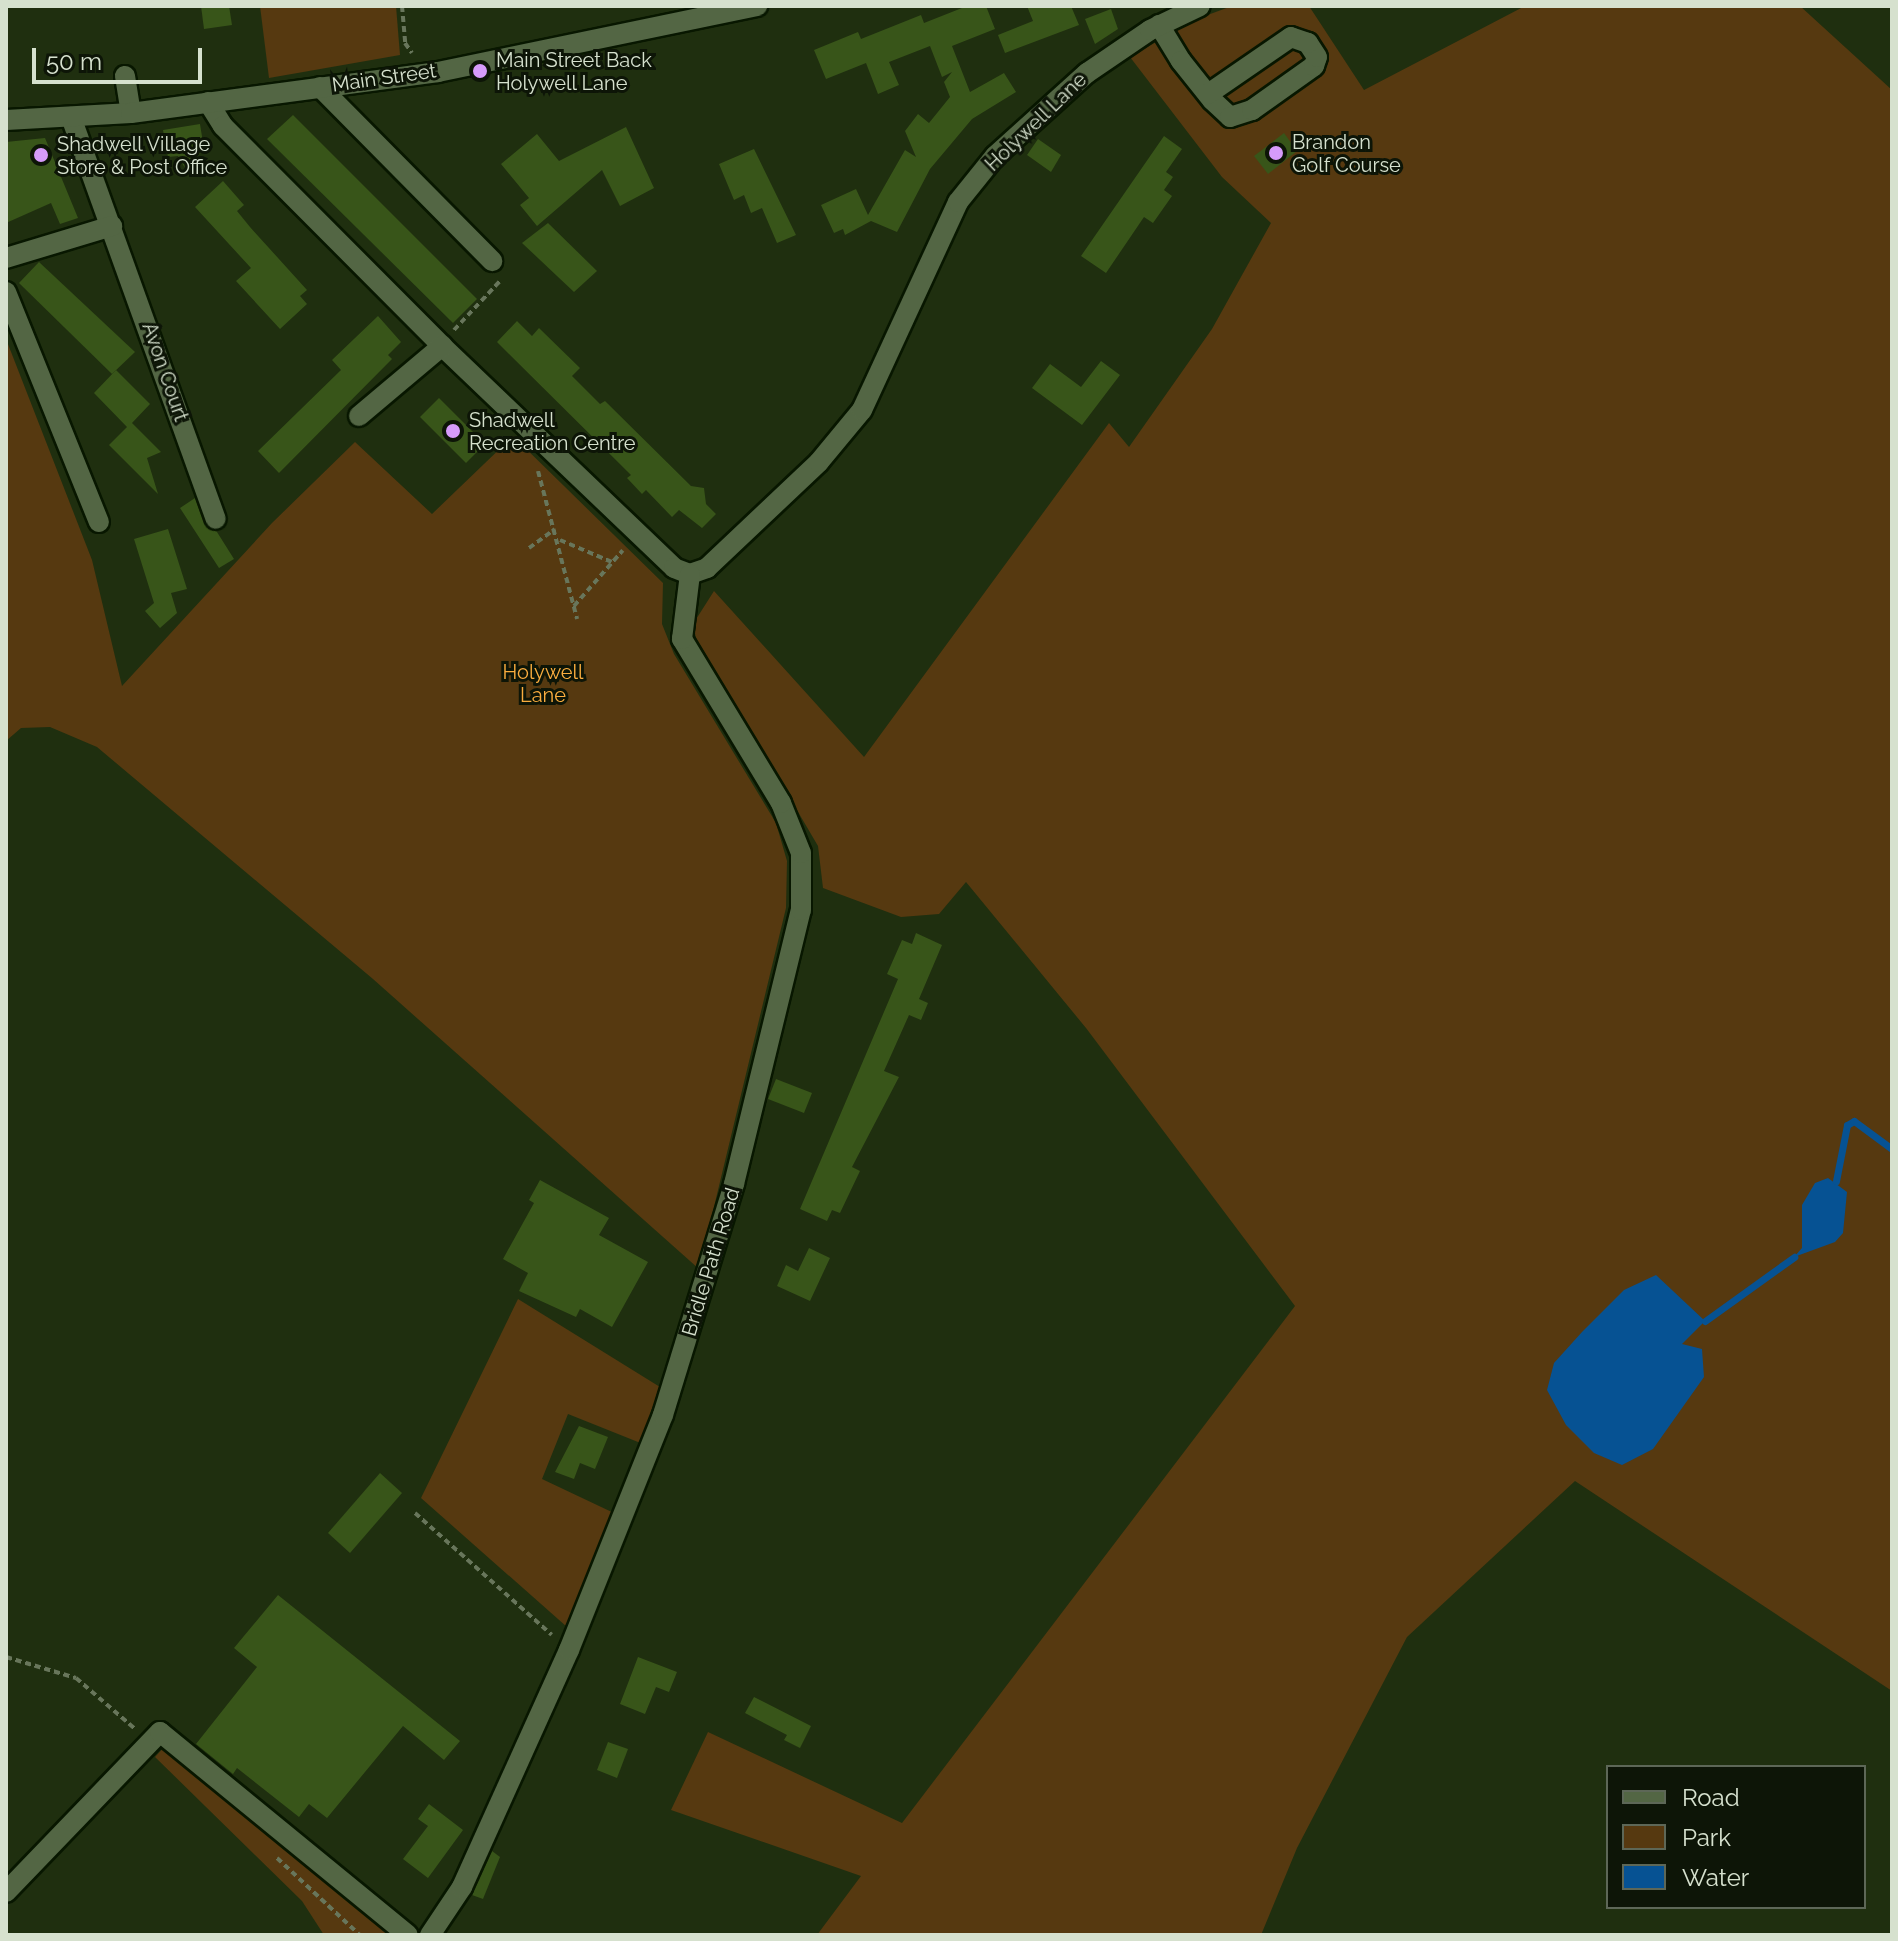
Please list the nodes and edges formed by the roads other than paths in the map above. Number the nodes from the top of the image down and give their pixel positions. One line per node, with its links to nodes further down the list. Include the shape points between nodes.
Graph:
1 (757, 6): 5 (street, Main Street, via 425,73)
2 (1200, 6): 3 (street, Holywell Lane)
3 (1159, 25): 6 (street); 19 (street, Holywell Lane, via 1087,73 995,156 958,202 862,410 819,462 707,568)
4 (125, 76): 8 (street)
5 (320, 87): 7 (street, Main Street); 13 (street)
6 (1208, 94): 6 (street, via 1230,117 1241,117 1314,66 1317,57 1308,43 1291,37)
7 (208, 102): 8 (street, Main Street); 15 (street, via 223,126)
8 (131, 113): 9 (street, Main Street)
9 (71, 117): 10 (street, Main Street); 11 (street, Avon Court)
10 (6, 120)
11 (112, 226): 12 (street); 17 (street, Avon Court)
12 (6, 258)
13 (492, 261)
14 (6, 292): 18 (street)
15 (441, 345): 16 (street); 19 (street, via 674,568)
16 (359, 416)
17 (216, 519)
18 (99, 522)
19 (690, 574): 22 (street, Bridle Path Road, via 682,639 781,803 801,853 801,910 734,1184 685,1346 569,1650 462,1887)
20 (6, 1892): 21 (street, via 160,1732)
21 (408, 1935)
22 (430, 1935)

